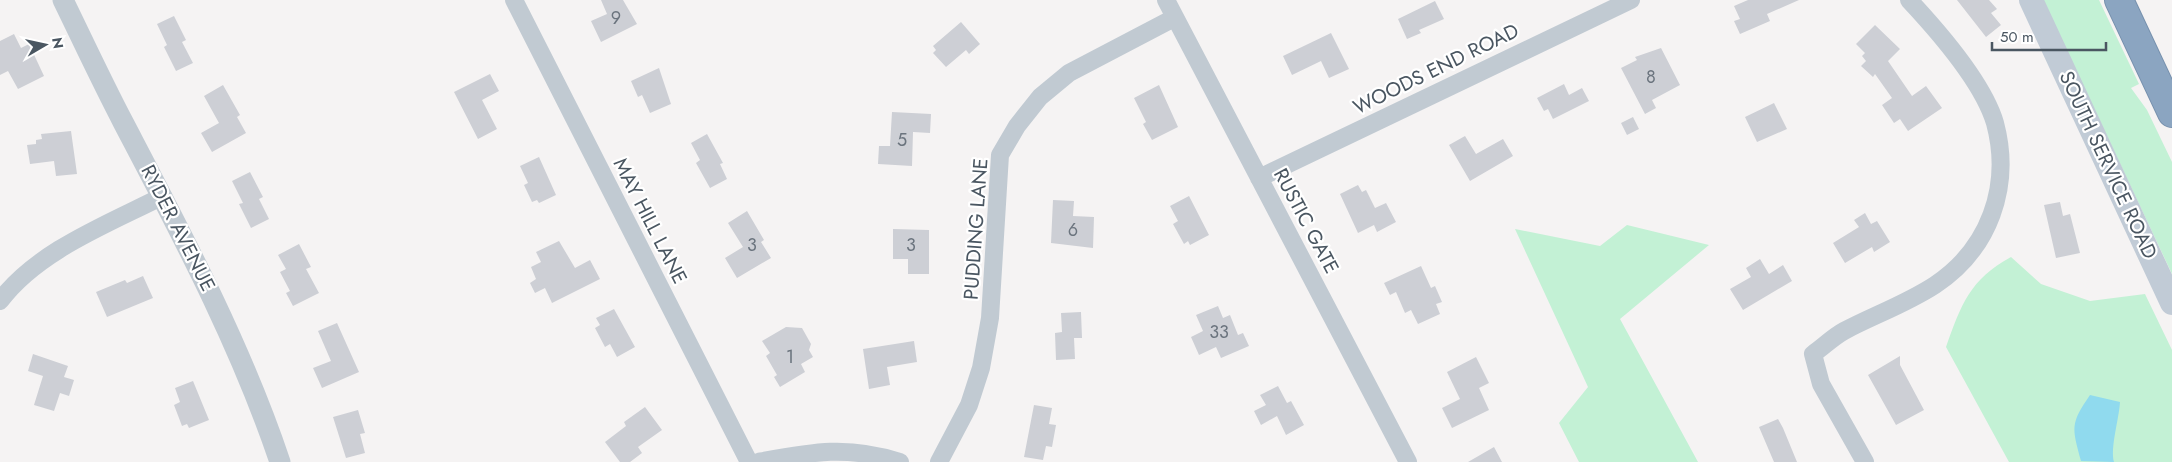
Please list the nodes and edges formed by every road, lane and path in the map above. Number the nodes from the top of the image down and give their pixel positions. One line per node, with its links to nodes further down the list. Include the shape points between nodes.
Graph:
1 (63, 0): 11 (street, RYDER AVENUE)
2 (514, 0): 15 (street, MAY HILL LANE)
3 (1166, 0): 8 (street, RUSTIC GATE)
4 (1630, 0): 10 (street, WOODS END ROAD)
5 (1909, 0): 20 (street, via 1956,55 1978,89 1994,123 2000,164 1996,204 1982,239 1960,264 1935,285 1892,310 1842,332 1814,354 1821,384)
6 (2031, 0): 13 (main road, SOUTH SERVICE ROAD)
7 (2119, 0): 9 (highway)
8 (1174, 18): 10 (street, RUSTIC GATE); 18 (street, PUDDING LANE, via 1069,73 1040,97 1000,155 990,318 982,368 969,405)
9 (2172, 113)
10 (1259, 178): 19 (street, RUSTIC GATE)
11 (163, 196): 12 (street, via 49,255 12,285); 14 (street, RYDER AVENUE, via 241,357)
12 (0, 301)
13 (2172, 303)
14 (280, 462)
15 (749, 462)
16 (758, 462): 17 (street, via 844,450)
17 (900, 462)
18 (940, 462)
19 (1408, 462)
20 (1865, 462)

